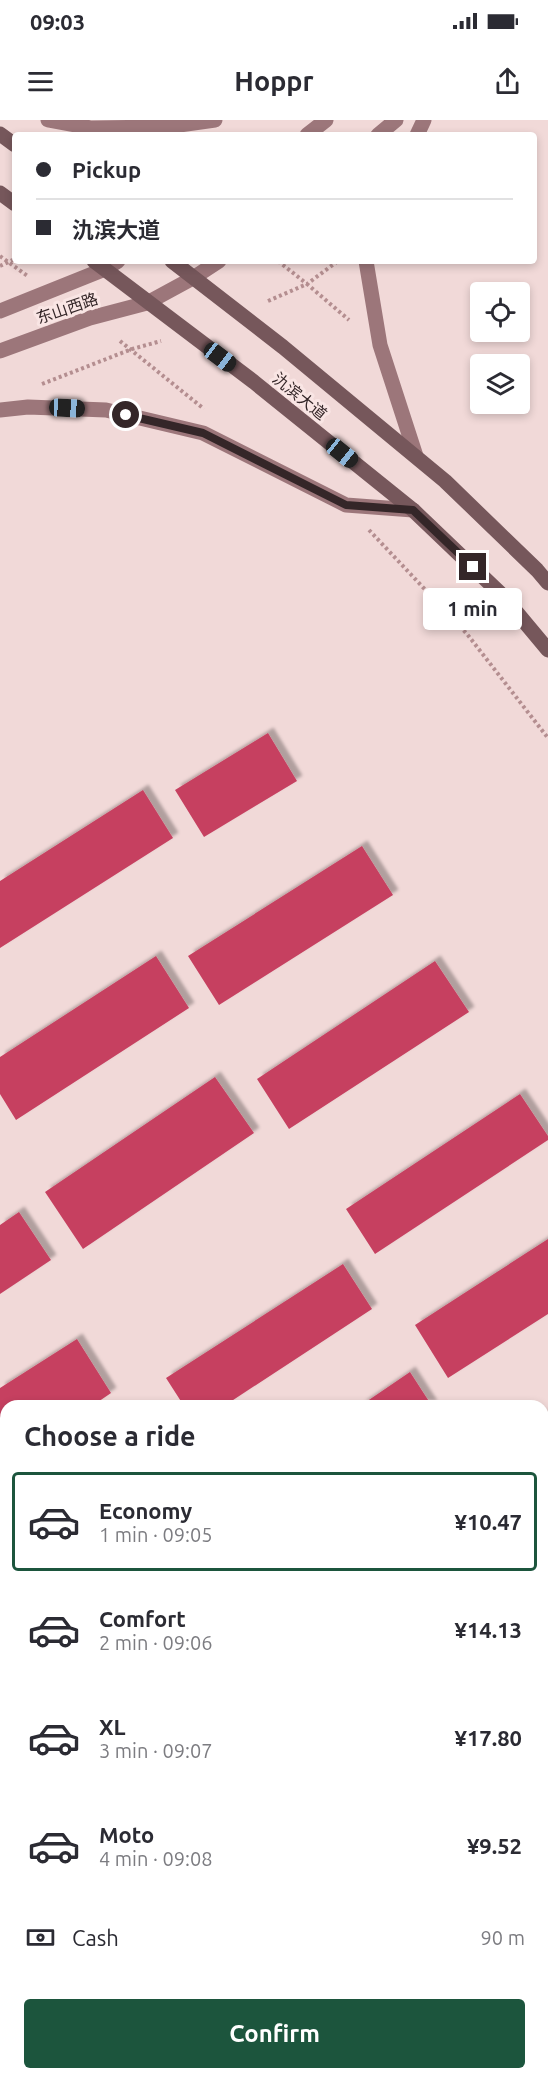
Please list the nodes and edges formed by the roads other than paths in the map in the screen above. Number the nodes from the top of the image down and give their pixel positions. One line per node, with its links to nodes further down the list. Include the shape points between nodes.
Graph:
1 (48, 120): 2 (main road, via 102,128 165,127)
2 (214, 120)
3 (326, 120): 5 (main road)
4 (396, 120): 6 (main road)
5 (311, 132)
6 (382, 132)
7 (106, 264): 12 (main road, 氿滨大道); 13 (main road, 东山西路)
8 (176, 264): 11 (main road, 氿滨大道)
9 (214, 264): 11 (main road, 东山西路)
10 (366, 264): 16 (main road, via 380,345)
11 (193, 278): 12 (main road, 东山西路); 16 (main road, 氿滨大道)
12 (147, 303): 14 (main road, 东山西路, via 90,318); 17 (main road, 氿滨大道, via 254,382)
13 (0, 311)
14 (0, 351)
15 (0, 410): 17 (main road, via 106,410 203,433 346,505)
16 (416, 456): 18 (main road, 氿滨大道)
17 (413, 510): 19 (main road, 氿滨大道, via 503,596)
18 (548, 583)
19 (548, 650)

